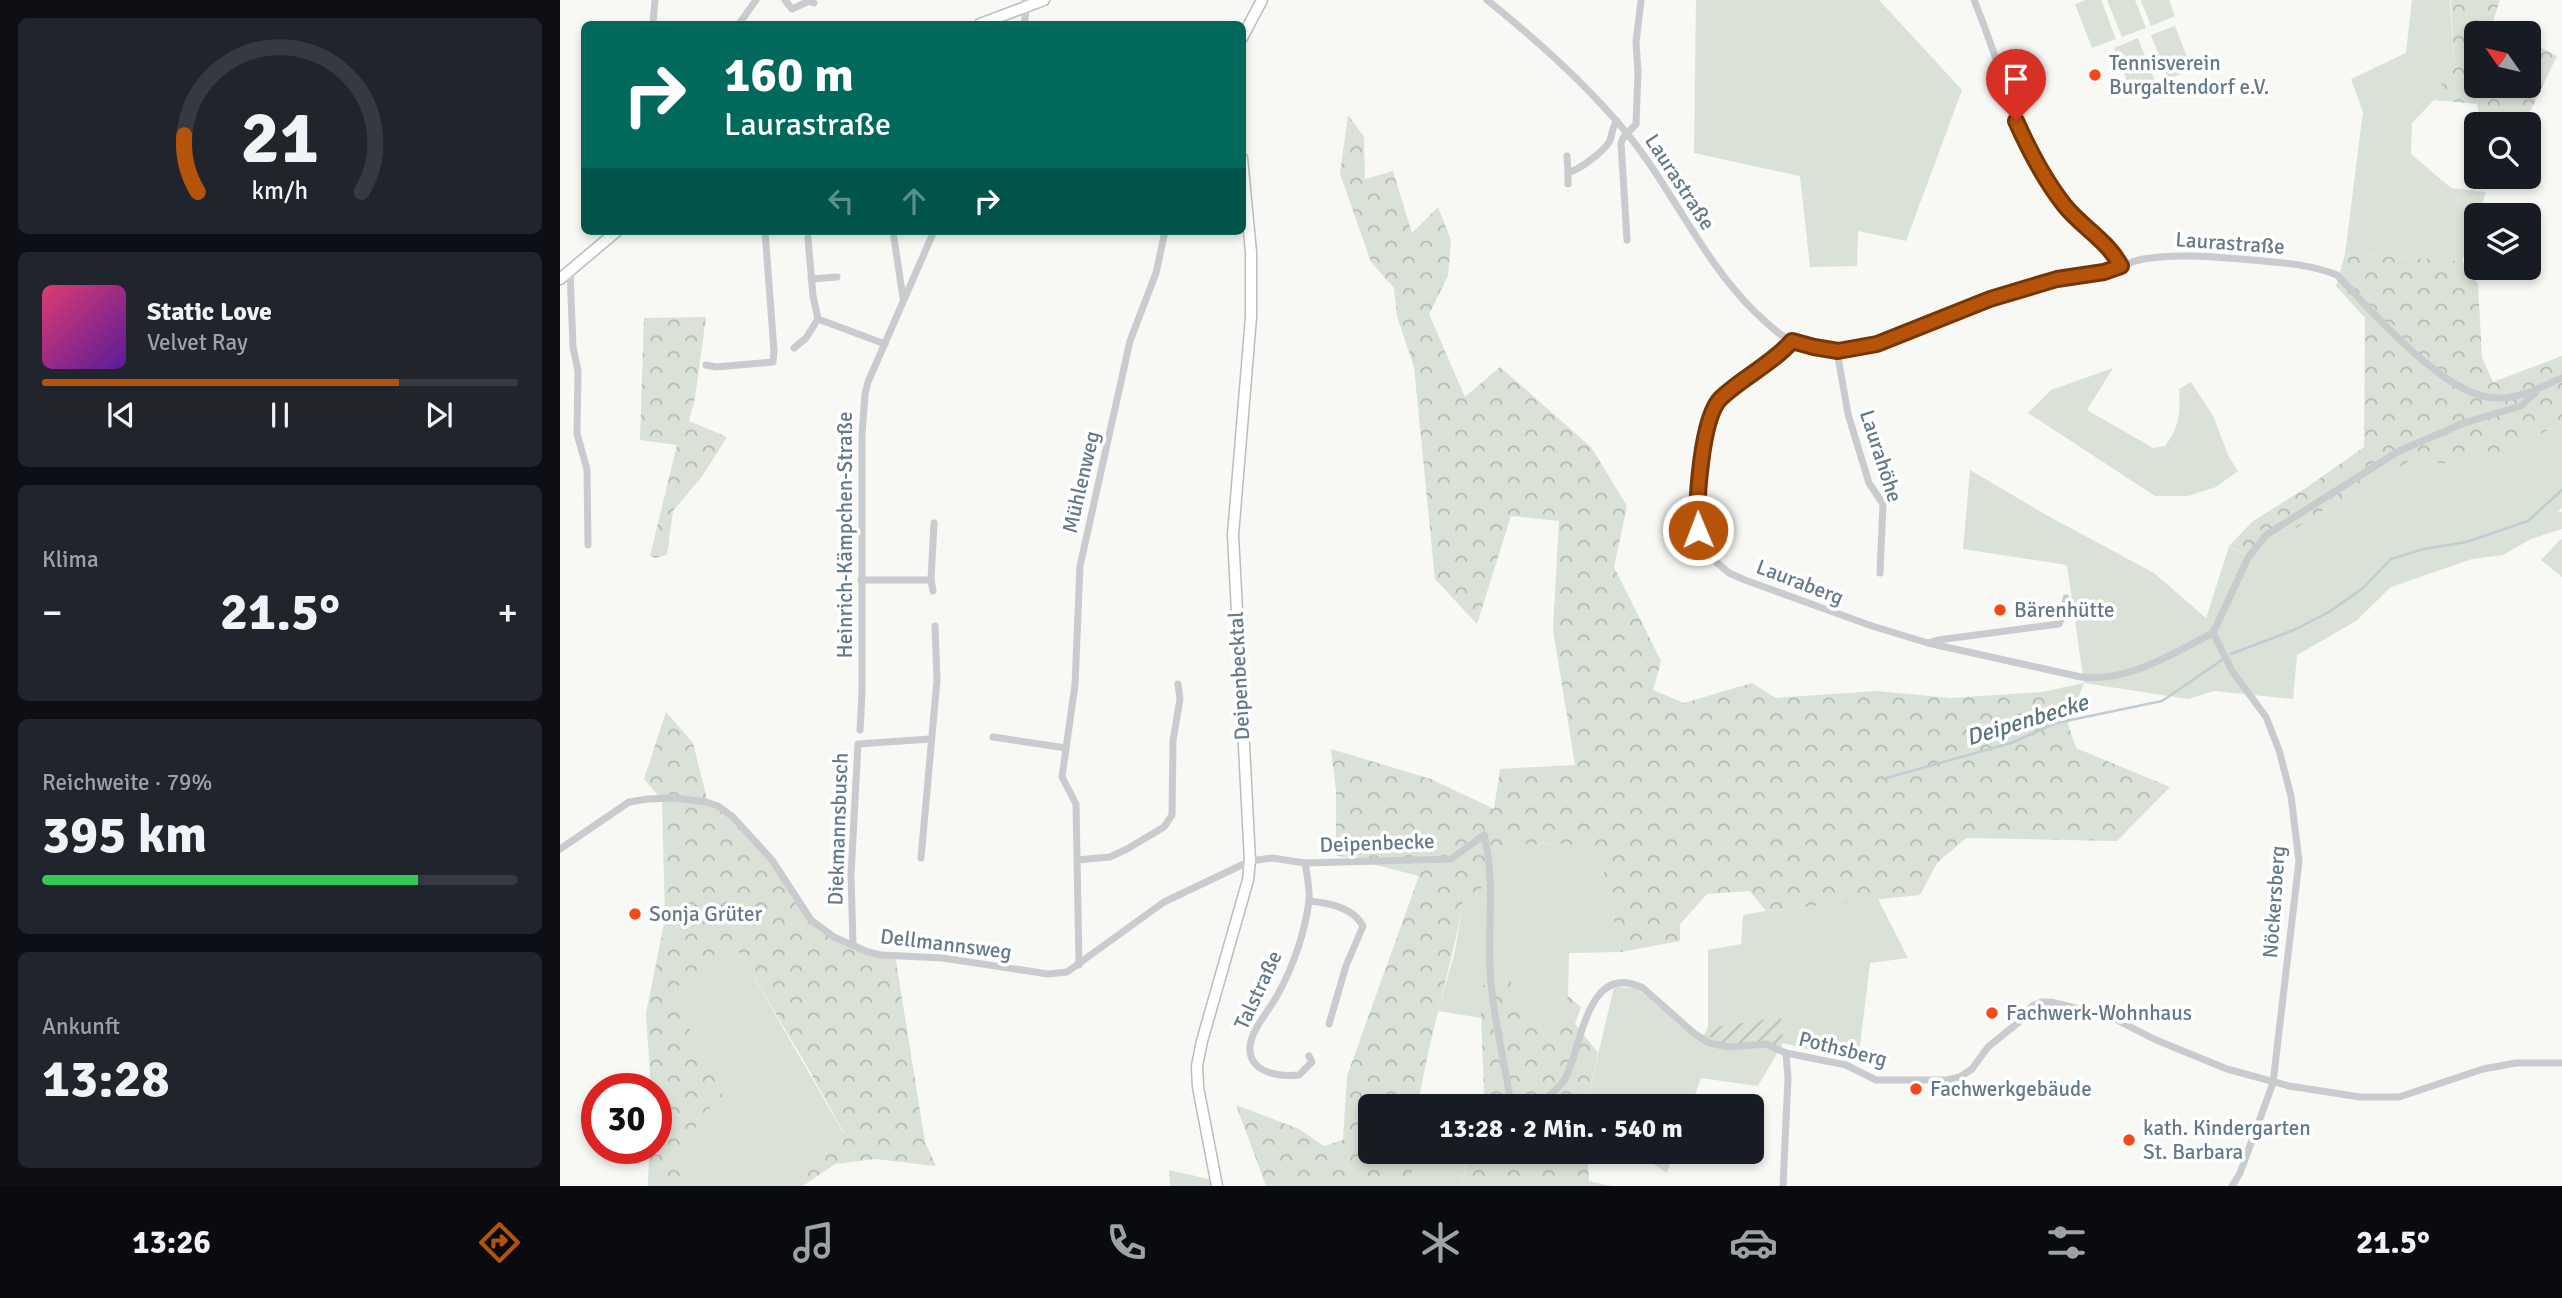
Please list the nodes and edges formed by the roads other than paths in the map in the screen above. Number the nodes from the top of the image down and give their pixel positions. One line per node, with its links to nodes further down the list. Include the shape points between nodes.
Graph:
1 (655, 0): 11 (street)
2 (756, 0): 12 (street)
3 (785, 0): 9 (street, via 792,9)
4 (1044, 0): 10 (main road)
5 (1262, 0): 15 (main road)
6 (1487, 0): 16 (street, Laurastraße, via 1544,47)
7 (1974, 0): 29 (street, via 2027,145 2065,206 2113,251)
8 (1641, 1): 17 (street, Laurastraße, via 1636,42 1638,111 1636,124)
9 (814, 3)
10 (1026, 3): 13 (main road); 14 (street)
11 (653, 21)
12 (741, 21)
13 (987, 21)
14 (1024, 21)
15 (1246, 30)
16 (1617, 121): 17 (street, Laurastraße); 19 (street, Laurastraße, via 1609,142 1575,172)
17 (1627, 133): 28 (street, Laurastraße, via 1621,143); 36 (street, Laurastraße, via 1721,275 1766,322)
18 (1567, 156): 19 (street)
19 (1568, 172): 20 (street)
20 (1568, 184)
21 (1246, 200): 61 (main road, Deipenbecktal, via 1251,317 1233,535)
22 (612, 235): 30 (main road)
23 (765, 235): 40 (street, via 773,362)
24 (894, 235): 34 (street)
25 (932, 235): 34 (street, Heinrich-Kämpchen-Straße)
26 (1164, 235): 57 (street, Mühlenweg, via 1156,273 1130,341 1080,566 1075,685)
27 (808, 238): 33 (street)
28 (1627, 240)
29 (2121, 266): 39 (street, Laurastraße, via 1990,299 1892,339); 42 (street, Laurastraße, via 2174,255 2325,270 2337,275 2457,387 2498,399)
30 (570, 271): 32 (main road); 44 (street, via 578,371 577,434 587,469)
31 (837, 277): 33 (street)
32 (560, 279)
33 (811, 279): 35 (street)
34 (904, 299): 37 (street, Heinrich-Kämpchen-Straße)
35 (818, 319): 37 (street); 38 (street)
36 (1792, 341): 39 (street, Laurastraße); 52 (street, Lauraberg, via 1718,400 1714,409 1698,485 1698,530 1704,548 1729,573 1745,580 1812,607)
37 (885, 344): 46 (street, Heinrich-Kämpchen-Straße, via 863,408)
38 (794, 348)
39 (1838, 351): 45 (street, Laurahöhe, via 1849,414 1869,483 1883,504)
40 (706, 365)
41 (2562, 378): 42 (street, Laurastraße)
42 (2536, 392): 51 (street, via 2521,405 2399,451 2266,535 2248,558)
43 (934, 523): 47 (street)
44 (588, 545)
45 (1880, 573)
46 (861, 580): 47 (street); 54 (street, Heinrich-Kämpchen-Straße)
47 (931, 580): 48 (street)
48 (933, 591)
49 (2066, 598): 52 (street, Lauraberg, via 2059,624)
50 (936, 626): 56 (street, via 937,680)
51 (2213, 633): 52 (street, Lauraberg, via 2149,665 2092,679); 70 (street, Nöckersberg, via 2231,671 2266,717 2279,750 2296,827 2299,861)
52 (1928, 643)
53 (1178, 684): 60 (street, via 1172,815 1164,827 1127,849 1110,857)
54 (860, 730)
55 (993, 737): 57 (street)
56 (930, 739): 59 (street); 64 (street, Diekmannsbusch, via 858,744 851,875)
57 (1066, 748): 60 (street, Mühlenweg, via 1062,777 1076,804)
58 (560, 849): 64 (street, Dellmannsweg, via 629,802 674,798 718,806 772,860 811,920)
59 (921, 858)
60 (1077, 860): 65 (street, Mühlenweg)
61 (1250, 861): 62 (street, via 1272,858); 65 (street, Dellmannsweg, via 1164,902); 73 (main road, Deipenbecktal, via 1197,1066)
62 (1305, 863): 63 (street, Talstraße); 71 (street, Deipenbecke, via 1451,859 1483,835 1491,869 1492,993)
63 (1309, 901): 66 (street, via 1347,910 1363,926); 68 (street, Talstraße, via 1288,974 1250,1048 1255,1064 1278,1075 1299,1075 1311,1062)
64 (853, 945): 65 (street, Dellmannsweg, via 881,955 943,958 1048,974)
65 (1079, 965)
66 (1329, 1024)
67 (1786, 1053): 70 (street, Pothsberg, via 1846,1065 1876,1080 1954,1079 1972,1069 1988,1047 2032,1006 2051,1002 2111,1017 2179,1050); 72 (street, Pothsberg, via 1766,1044 1729,1047 1709,1043 1643,988 1613,983 1585,1019 1565,1079); 74 (street)
68 (1309, 1056)
69 (2562, 1063): 70 (street, Pothsberg, via 2494,1067 2399,1097 2360,1097)
70 (2273, 1083): 75 (street, Nöckersberg)
71 (1509, 1094)
72 (1550, 1094)
73 (1217, 1186)
74 (1783, 1186)
75 (2231, 1186)

